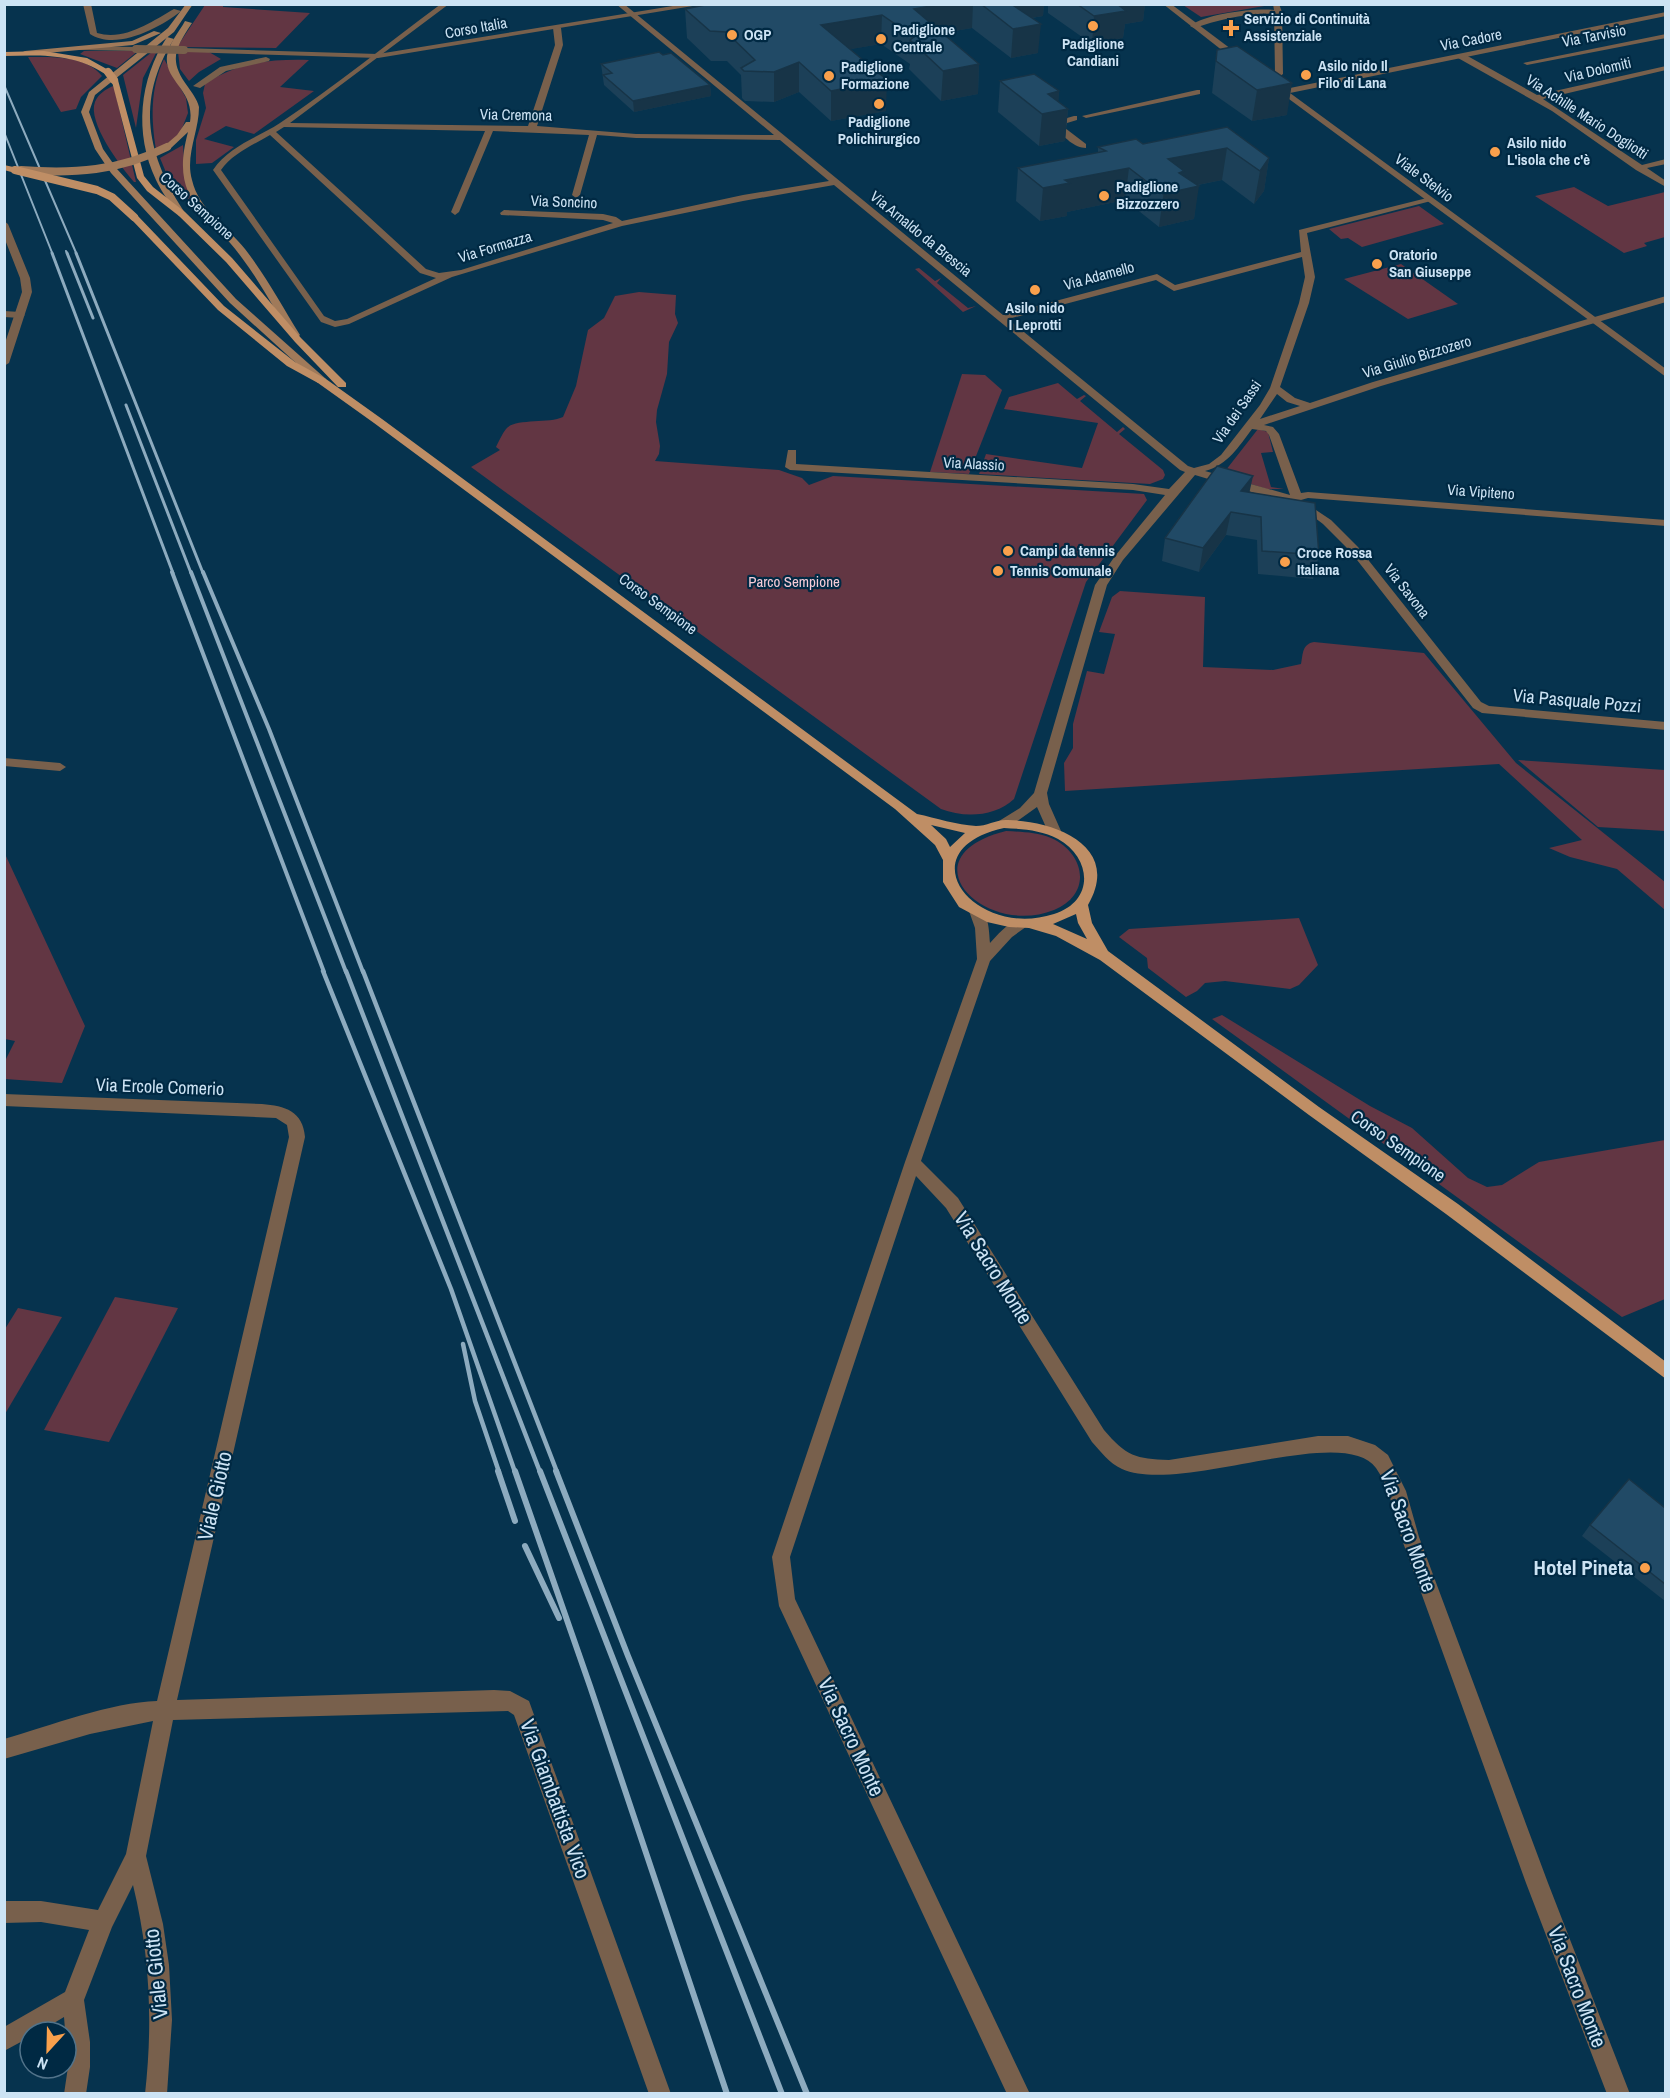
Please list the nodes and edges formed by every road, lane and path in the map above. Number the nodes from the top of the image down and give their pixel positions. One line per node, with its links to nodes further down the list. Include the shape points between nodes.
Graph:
1 (87, 4): 9 (street, via 94,34 100,36 137,31)
2 (618, 4): 11 (street, Via Arnaldo da Brescia)
3 (702, 4): 11 (street, Corso Italia)
4 (1166, 4): 12 (street)
5 (430, 5): 6 (street)
6 (445, 5): 20 (street)
7 (194, 7): 29 (main road, via 170,57 174,72); 52 (main road, via 168,42 148,84 145,123 158,176); 66 (main road, via 92,94 85,109 88,121 104,158 125,183 233,301)
8 (1279, 7): 12 (street); 27 (street, Viale Stelvio, via 1274,64 1279,74 1264,78)
9 (181, 8): 15 (main road, via 149,38)
10 (1665, 14): 21 (street, Via Cadore)
11 (632, 16): 13 (street, Corso Italia); 34 (street, Via Arnaldo da Brescia)
12 (1194, 26): 23 (street)
13 (557, 28): 20 (street, Corso Italia); 36 (street, via 559,45)
14 (1665, 36): 22 (street, Via Tarvisio)
15 (80, 48): 16 (street, bridge); 18 (main road)
16 (217, 50): 19 (street); 25 (street, via 225,58 198,75)
17 (4, 54): 18 (main road, Corso Sempione)
18 (21, 54): 52 (main road, Corso Sempione, bridge, via 73,56 108,72 114,80 140,176 155,194)
19 (326, 56): 20 (street, Corso Italia); 25 (street, via 246,62 217,71)
20 (378, 56): 33 (street)
21 (1461, 56): 27 (street, Via Cadore); 28 (street, Via Achille Mario Dogliotti)
22 (1527, 63)
23 (1247, 65)
24 (1665, 68): 28 (street, Via Dolomiti)
25 (197, 86): 29 (street)
26 (1197, 92): 31 (street)
27 (1283, 92): 49 (street, Viale Stelvio)
28 (1536, 98): 44 (street, Via Achille Mario Dogliotti)
29 (193, 99): 30 (main road)
30 (194, 116): 45 (main road, bridge, via 180,137 167,147 132,163 94,171); 62 (main road, via 186,164 194,196 243,253)
31 (1086, 116)
32 (1074, 118): 41 (street, via 1063,122 1061,128)
33 (282, 125): 35 (street, Via Cremona); 37 (street)
34 (770, 127): 39 (street); 40 (street, Via Arnaldo da Brescia)
35 (490, 129): 36 (street, Via Cremona); 50 (street)
36 (532, 129): 38 (street, Via Cremona)
37 (271, 132): 56 (street, Via Formazza, via 423,271); 56 (street, via 228,157 218,167 218,173 321,318 341,324)
38 (594, 133): 39 (street, Via Cremona); 48 (street)
39 (750, 138): 40 (street, Via Cremona)
40 (784, 138): 46 (street, Via Arnaldo da Brescia)
41 (1083, 146)
42 (1665, 161): 44 (street)
43 (4, 167): 45 (main road, Corso Sempione)
44 (1639, 168): 47 (street, Via Achille Mario Dogliotti)
45 (15, 170): 66 (main road, Corso Sempione, bridge, via 97,189 112,197 221,308 291,364)
46 (835, 182): 53 (street, Via Formazza); 60 (street, Via Arnaldo da Brescia)
47 (1665, 185)
48 (576, 195)
49 (1428, 199): 55 (street, Via dei Sassi, via 1306,229 1301,233); 61 (street, Viale Stelvio)
50 (455, 212)
51 (504, 213): 53 (street, Via Soncino, via 603,217)
52 (182, 214): 62 (main road, Corso Sempione, via 229,260)
53 (620, 224): 56 (street, Via Formazza)
54 (5, 228): 59 (street, via 25,278 27,292)
55 (1306, 252): 60 (street, Via Adamello, via 1174,288 1157,277); 67 (street, Via dei Sassi, via 1310,277)
56 (448, 276)
57 (1665, 299): 61 (street, Via Giulio Bizzozero)
58 (4, 314): 59 (street)
59 (20, 315): 63 (street)
60 (1001, 318): 74 (street, Via Arnaldo da Brescia, via 1180,465)
61 (1593, 321): 65 (street, Viale Stelvio); 68 (street, Via Giulio Bizzozero)
62 (298, 340): 70 (main road, Corso Sempione)
63 (8, 343): 64 (street)
64 (4, 363)
65 (1665, 375)
66 (322, 381): 70 (main road, Corso Sempione)
67 (1275, 388): 68 (street, via 1291,400); 71 (street, Via dei Sassi)
68 (1310, 406): 69 (street, Via Giulio Bizzozero)
69 (1294, 412): 71 (street, Via Giulio Bizzozero); 72 (street, via 1281,429)
70 (378, 421): 83 (main road, Corso Sempione)
71 (1250, 426): 72 (street, via 1269,429); 74 (street, Via dei Sassi, via 1220,462)
72 (1279, 442): 76 (street, via 1296,494)
73 (792, 452): 75 (street, Via Alassio, via 790,467 1133,487)
74 (1194, 471): 75 (street, Via dei Sassi); 76 (street, Via Arnaldo da Brescia)
75 (1172, 493): 82 (street, Via dei Sassi, via 1101,585)
76 (1294, 499): 77 (street, Via Vipiteno, via 1320,495); 78 (street, Via Savona, via 1327,522 1354,549 1477,705)
77 (1665, 523)
78 (1486, 710): 79 (street, Via Pasquale Pozzi)
79 (1665, 726)
80 (4, 762): 81 (street)
81 (60, 767)
82 (1040, 793): 84 (street, Via dei Sassi, via 1034,803); 86 (street)
83 (916, 818): 85 (main road); 87 (main road, Corso Sempione, via 941,842)
84 (1004, 824): 85 (main road); 86 (main road)
85 (979, 831): 87 (main road, via 960,843)
86 (1054, 831): 88 (main road, via 1077,845 1090,864 1092,885)
87 (949, 859): 89 (main road, via 948,878 952,887)
88 (1081, 904): 90 (main road, via 1060,918); 91 (main road, via 1085,923)
89 (976, 912): 90 (main road, via 998,921); 92 (street, Via Sacro Monte, via 982,928)
90 (1028, 924): 91 (main road, Corso Sempione, via 1052,928); 92 (street, Via Sacro Monte, via 1007,933)
91 (1105, 956): 96 (main road, Corso Sempione, via 1452,1209)
92 (984, 959): 95 (street, Via Sacro Monte)
93 (4, 1100): 94 (street, Via Ercole Comerio, via 279,1112 297,1125)
94 (297, 1137): 97 (street, Viale Giotto)
95 (913, 1162): 107 (street, Via Sacro Monte, via 782,1557 786,1600); 108 (street, Via Sacro Monte, via 952,1203 1113,1455 1146,1468 1169,1468 1318,1444 1348,1444 1369,1451 1382,1461 1397,1491 1410,1537 1537,1883)
96 (1665, 1372)
97 (165, 1711): 98 (street, via 123,1715); 99 (street, Viale Giotto); 106 (street, Via Giambattista Vico, via 494,1700 517,1704 526,1719)
98 (4, 1749)
99 (136, 1856): 101 (street, Viale Giotto); 105 (street, Viale Giotto, via 156,1944 160,1981 162,2020)
100 (4, 1912): 101 (street, via 37,1911)
101 (103, 1922): 102 (street, Viale Giotto)
102 (73, 2000): 103 (street); 104 (street, Viale Giotto, via 79,2042)
103 (4, 2040)
104 (75, 2094)
105 (156, 2094)
106 (660, 2094)
107 (1019, 2094)
108 (1619, 2094)

